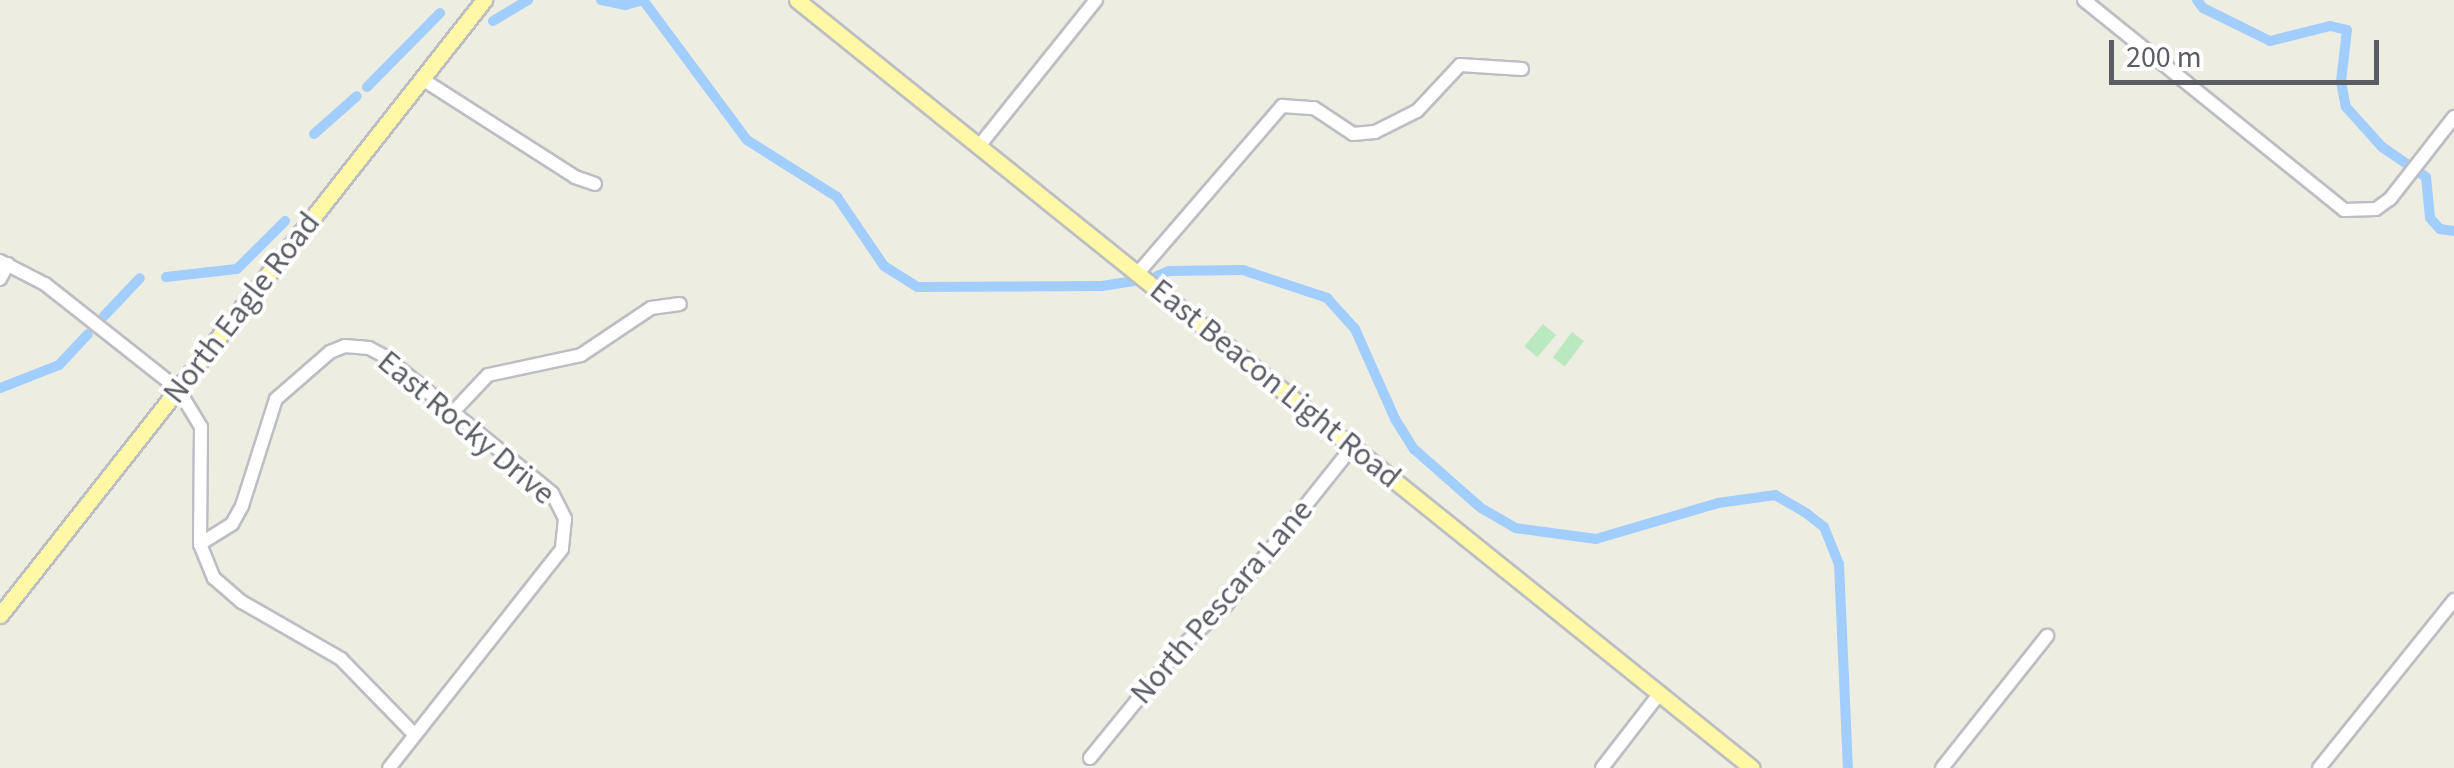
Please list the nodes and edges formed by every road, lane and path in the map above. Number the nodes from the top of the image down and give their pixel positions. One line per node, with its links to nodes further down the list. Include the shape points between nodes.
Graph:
1 (484, 0): 6 (main road, North Eagle Road)
2 (797, 0): 8 (main road, East Beacon Light Road)
3 (1096, 0): 8 (street)
4 (2084, 0): 7 (street, via 2344,210 2376,209 2390,199)
5 (1522, 69): 11 (street, via 1460,64 1405,120 1360,134 1314,108 1282,106)
6 (422, 79): 9 (street); 14 (main road, North Eagle Road)
7 (2454, 117)
8 (979, 146): 11 (main road, East Beacon Light Road)
9 (596, 184)
10 (4, 262): 12 (street); 14 (street, via 45,284)
11 (1138, 274): 16 (main road, East Beacon Light Road)
12 (0, 278)
13 (680, 304): 15 (street, via 651,308 581,355 488,375)
14 (178, 389): 17 (street, via 201,427); 19 (main road, North Eagle Road)
15 (453, 412): 17 (street, East Rocky Drive, via 384,356 358,345 330,352 276,399 242,506 232,524); 22 (street, East Rocky Drive, via 552,494 566,519 562,549)
16 (1353, 446): 21 (main road, East Beacon Light Road); 23 (street, North Pescara Lane, via 1226,605 1178,650)
17 (200, 544): 22 (street, via 227,591 333,653)
18 (2454, 600): 28 (street)
19 (0, 616)
20 (2046, 636): 27 (street)
21 (1660, 693): 25 (street); 26 (main road, East Beacon Light Road)
22 (415, 734): 24 (street)
23 (1090, 758)
24 (389, 768)
25 (1602, 768)
26 (1752, 768)
27 (1942, 768)
28 (2319, 768)

